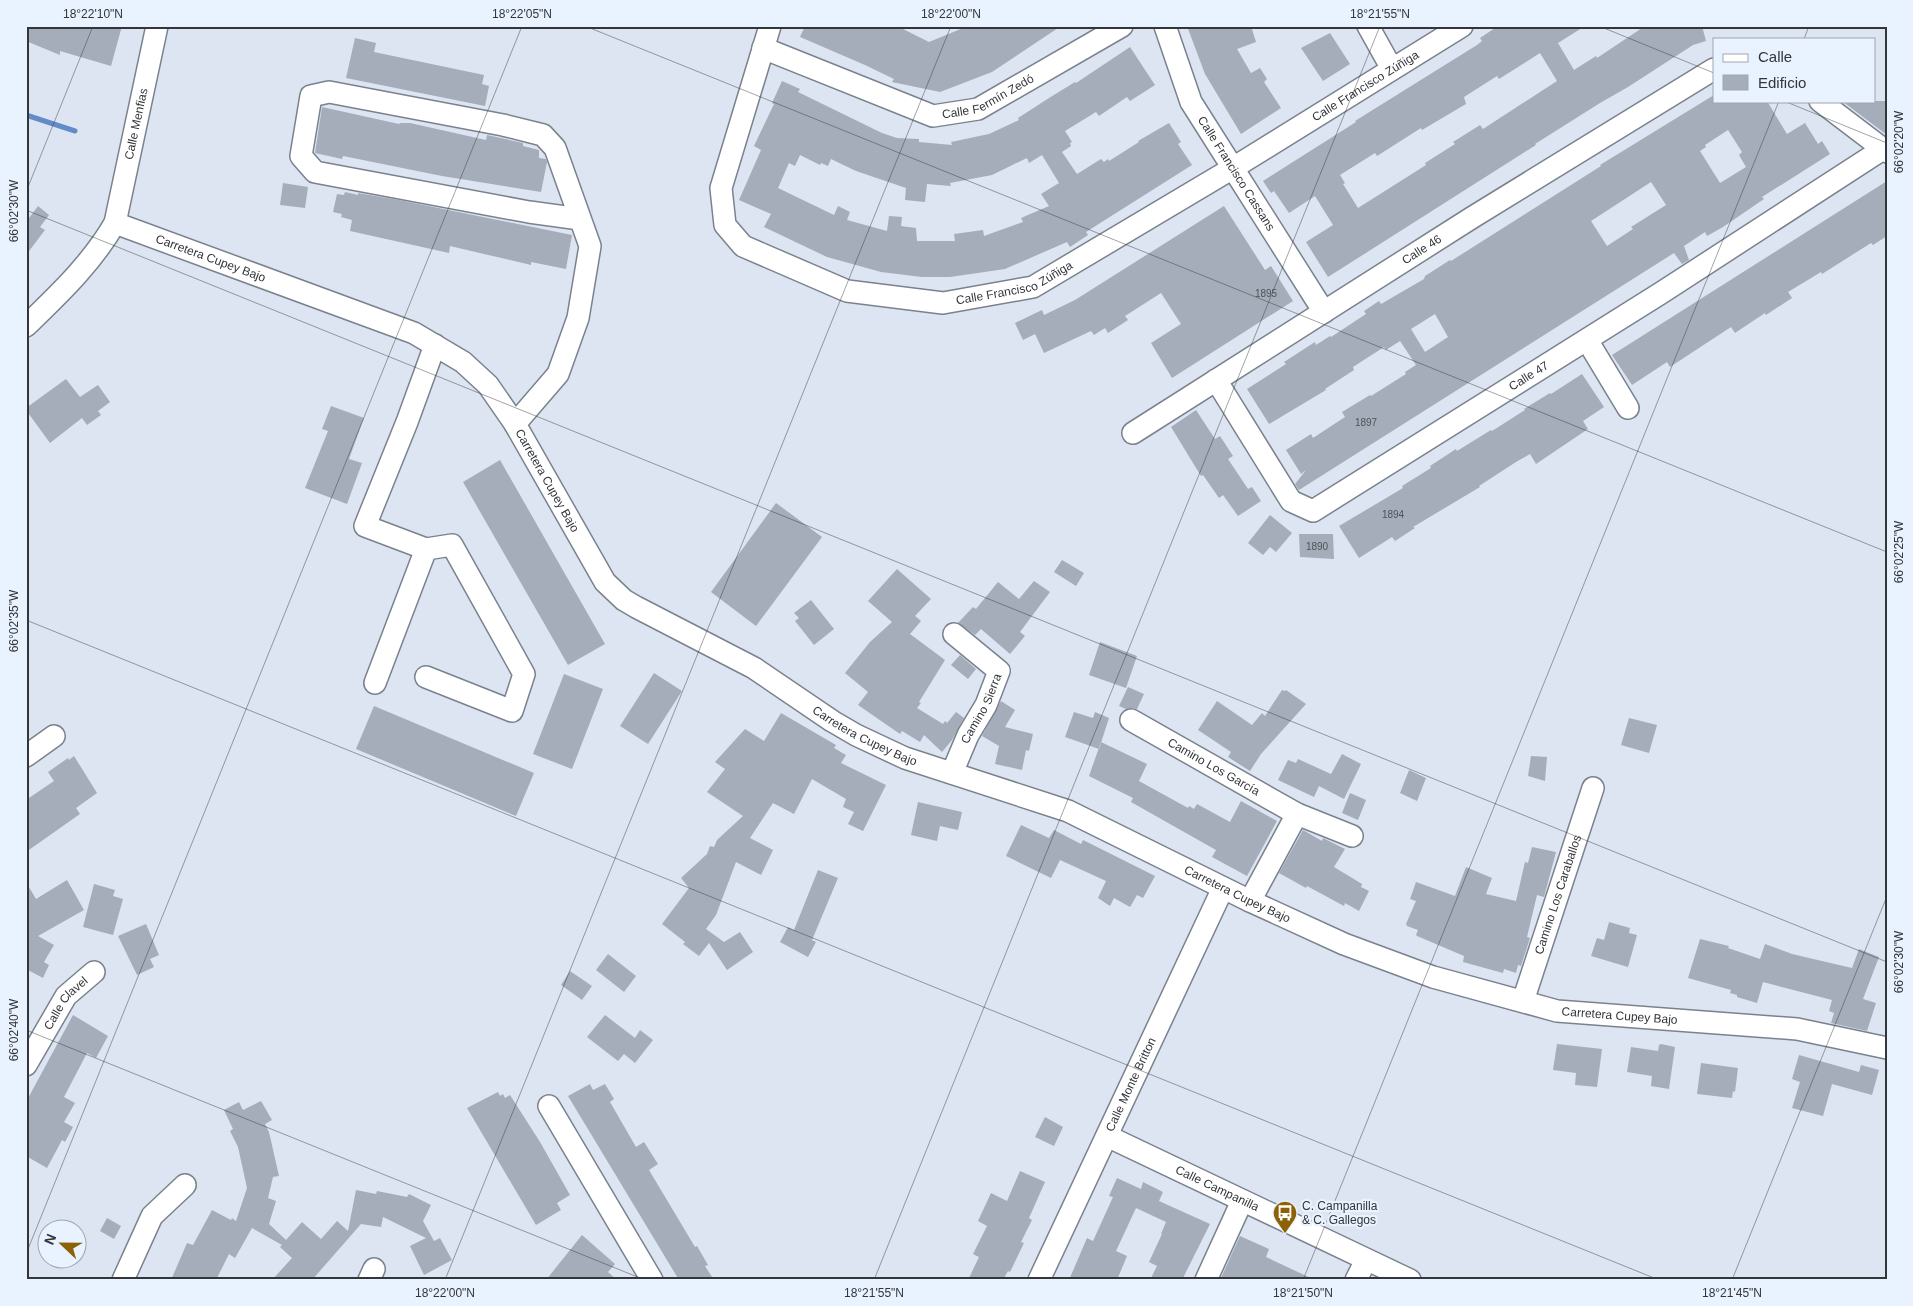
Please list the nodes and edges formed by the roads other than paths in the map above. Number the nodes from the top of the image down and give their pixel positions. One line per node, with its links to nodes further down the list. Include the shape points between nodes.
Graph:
1 (157, 26): 14 (street, Calle Menfias)
2 (770, 26): 7 (street, Calle Francisco Zúñiga)
3 (1122, 26): 7 (street, Calle Fermín Zedó, via 978,109 933,116)
4 (1165, 26): 12 (street, Calle Francisco Cassans, via 1191,102)
5 (1368, 26): 8 (street)
6 (1462, 26): 8 (street, Calle Francisco Zúñiga)
7 (763, 48): 12 (street, Calle Francisco Zúñiga, via 721,188 725,225 743,246 847,291 943,302 1032,287)
8 (1392, 69): 12 (street, Calle Francisco Zúñiga)
9 (1713, 70): 15 (street, Calle 46)
10 (1821, 102): 11 (street)
11 (1885, 151): 17 (street, Calle 47)
12 (1233, 168): 15 (street, Calle Francisco Cassans)
13 (580, 219): 13 (street, via 315,172 301,156 311,96 330,92 543,135 555,148); 21 (street, via 590,246 578,318 558,374)
14 (114, 223): 16 (street, via 80,273); 18 (street, Carretera Cupey Bajo, via 414,333)
15 (1324, 312): 19 (street, Calle 46)
16 (26, 326)
17 (1587, 340): 19 (street, Calle 47, via 1313,511 1291,501); 20 (street)
18 (435, 345): 21 (street, Carretera Cupey Bajo, via 463,362 488,385); 23 (street, via 364,526)
19 (1216, 380): 22 (street, Calle 46)
20 (1628, 408)
21 (515, 424): 30 (street, Carretera Cupey Bajo, via 606,582 624,600 754,668 856,735 905,758)
22 (1133, 433)
23 (426, 549): 25 (street, via 452,545 524,674 512,711); 26 (street)
24 (954, 634): 30 (street, Camino Sierra, via 999,670 986,705 968,735)
25 (426, 677)
26 (374, 683)
27 (1131, 720): 32 (street, Camino Los García)
28 (54, 736): 29 (street)
29 (26, 756)
30 (952, 773): 34 (street, Carretera Cupey Bajo, via 1068,811)
31 (1593, 788): 37 (street, Camino Los Caraballos)
32 (1297, 814): 33 (street, Camino Los García); 35 (street)
33 (1352, 836)
34 (1223, 888): 35 (street, Carretera Cupey Bajo); 41 (street, Calle Monte Britton)
35 (1250, 902): 37 (street, Carretera Cupey Bajo, via 1344,944 1433,977)
36 (94, 972): 39 (street, Calle Clavel, via 66,996)
37 (1523, 1001): 38 (street, Carretera Cupey Bajo, via 1557,1011 1797,1029)
38 (1887, 1048)
39 (26, 1064)
40 (549, 1106): 46 (street)
41 (1108, 1136): 43 (street, Calle Campanilla); 47 (street, Calle Monte Britton)
42 (185, 1185): 45 (street, via 152,1216)
43 (1242, 1202): 44 (street, Calle Campanilla); 48 (street)
44 (1366, 1260): 49 (street); 50 (street, Calle Campanilla)
45 (123, 1280)
46 (652, 1280)
47 (1040, 1280)
48 (1206, 1280)
49 (1356, 1280)
50 (1410, 1280)

